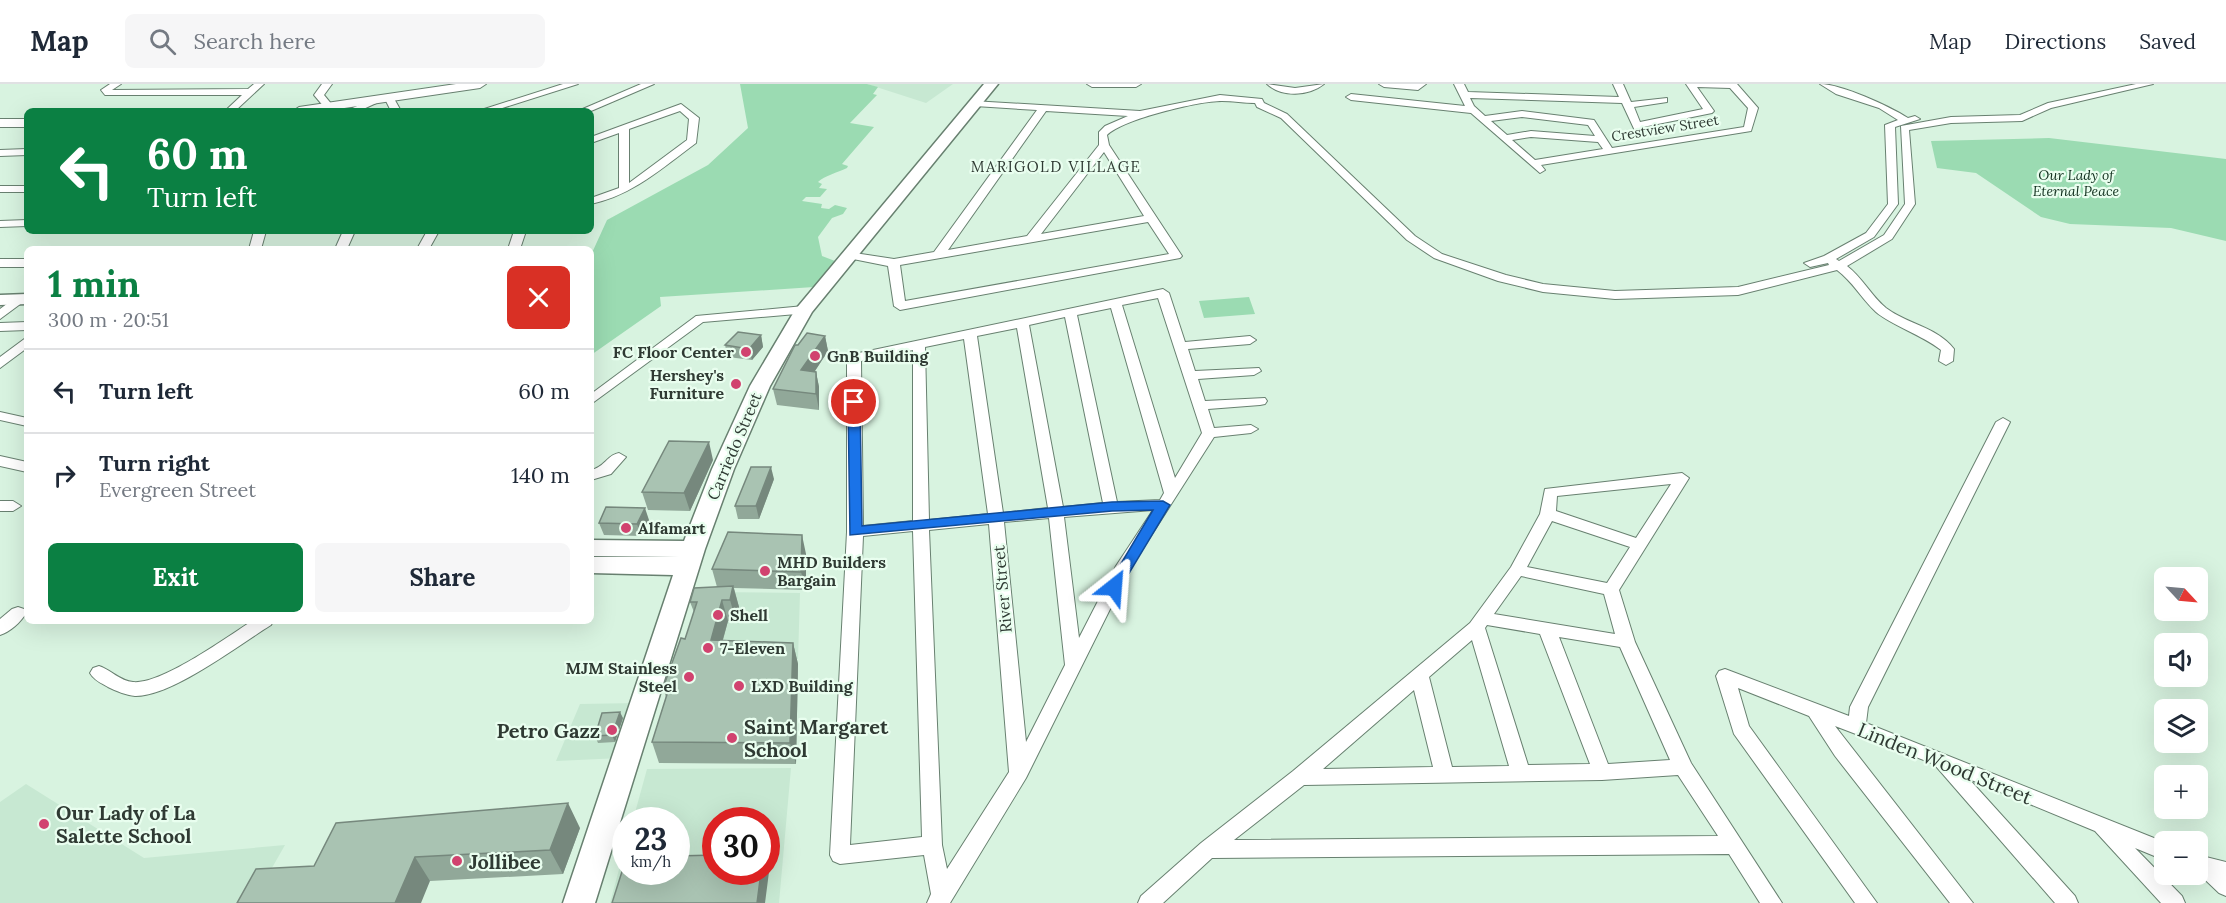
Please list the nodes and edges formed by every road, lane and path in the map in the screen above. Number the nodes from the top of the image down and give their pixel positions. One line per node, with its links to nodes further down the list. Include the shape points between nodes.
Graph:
1 (116, 84): 22 (street, via 106,90 108,93)
2 (259, 84): 22 (street)
3 (327, 84): 30 (street, via 319,95)
4 (480, 84): 24 (street)
5 (573, 84): 35 (street)
6 (649, 84): 36 (street)
7 (991, 84): 28 (main road, Carriedo Street)
8 (1092, 84): 9 (street)
9 (1136, 84)
10 (1272, 84): 11 (street, via 1286,90 1308,90)
11 (1319, 84)
12 (1384, 84): 13 (street)
13 (1421, 84)
14 (1459, 84): 27 (street)
15 (1617, 84): 29 (street)
16 (1693, 84): 17 (street); 43 (street, via 1709,111)
17 (1733, 84): 49 (street, Crestview Street, via 1753,108 1748,129)
18 (1825, 84): 40 (street, via 1882,106)
19 (2123, 84): 40 (street, via 2049,99 2015,114)
20 (2148, 84): 65 (street, via 2048,106 2022,118 1951,120 1904,128 1910,204 1888,237)
21 (1225, 88): 25 (street)
22 (248, 92): 31 (street)
23 (1351, 97): 27 (street, via 1429,104)
24 (384, 98): 30 (street); 33 (street); 34 (street)
25 (1220, 98): 38 (street); 65 (street, via 1260,103 1284,116 1411,238 1438,256 1502,278 1615,295 1738,291)
26 (1664, 100): 29 (street)
27 (1468, 102): 29 (street); 39 (street)
28 (975, 103): 37 (street); 64 (main road, Carriedo Street)
29 (1627, 103): 43 (street)
30 (328, 106): 32 (street)
31 (233, 108)
32 (316, 108)
33 (359, 108)
34 (393, 108)
35 (493, 108)
36 (590, 108)
37 (1043, 108): 38 (street); 63 (street)
38 (1140, 114): 48 (street, via 1108,128 1102,134)
39 (1483, 119): 45 (street); 47 (street, via 1522,114 1591,122)
40 (1906, 121): 65 (street, via 1890,125 1893,204 1870,235)
41 (0, 123): 42 (street)
42 (24, 123)
43 (1638, 125): 49 (street)
44 (624, 129): 46 (street); 57 (street); 57 (street, via 681,107 694,118 694,138)
45 (1505, 138): 47 (street, via 1531,134); 53 (street)
46 (594, 139)
47 (1600, 139): 50 (street)
48 (1104, 145): 59 (street); 62 (street)
49 (1645, 146): 50 (street, Crestview Street)
50 (1608, 151): 53 (street, Crestview Street)
51 (24, 152): 52 (street)
52 (0, 153)
53 (1534, 163): 54 (street)
54 (1541, 171)
55 (0, 189): 56 (street)
56 (24, 189)
57 (624, 190): 58 (street)
58 (594, 201)
59 (1150, 218): 62 (street); 68 (street, via 1176,256 900,306)
60 (24, 223): 61 (street)
61 (0, 224)
62 (1031, 239): 63 (street)
63 (939, 254): 68 (street)
64 (848, 255): 68 (street); 72 (main road, Carriedo Street)
65 (1834, 262): 83 (street, via 1854,277 1881,310 1948,349)
66 (0, 263): 67 (street)
67 (24, 263)
68 (894, 263)
69 (23, 299): 70 (main road); 74 (street)
70 (0, 300)
71 (1116, 304): 73 (street); 82 (street, via 1163,293); 99 (street)
72 (804, 310): 87 (street, via 700,319); 108 (main road, Carriedo Street, via 741,426)
73 (1070, 313): 75 (street); 100 (street)
74 (0, 315)
75 (1022, 323): 78 (street); 101 (street)
76 (24, 326): 77 (street)
77 (0, 327)
78 (970, 334): 81 (street); 103 (street, River Street)
79 (1250, 340): 82 (street)
80 (24, 344): 84 (street)
81 (919, 345): 104 (street); 105 (street, via 854,358)
82 (1181, 346): 86 (street)
83 (1946, 361)
84 (0, 364)
85 (1254, 371): 86 (street)
86 (1191, 375): 89 (street)
87 (594, 398)
88 (1260, 401): 89 (street)
89 (1200, 406): 94 (street)
90 (0, 416): 91 (street)
91 (24, 421)
92 (2003, 422): 122 (street, via 1859,707)
93 (1251, 429): 94 (street)
94 (1209, 433): 99 (street)
95 (619, 457): 98 (street, via 606,471)
96 (0, 460): 97 (street)
97 (24, 466)
98 (594, 474)
99 (1168, 499): 100 (street); 118 (street, via 1124,566)
100 (1112, 507): 101 (street)
101 (1056, 512): 103 (street); 118 (street)
102 (1548, 514): 106 (street); 106 (street, via 1550,492 1682,478); 110 (street)
103 (996, 518): 104 (street); 127 (street, River Street)
104 (921, 525): 105 (street); 131 (street)
105 (855, 532): 131 (street, via 840,855)
106 (1640, 545): 111 (street)
107 (594, 548): 108 (main road)
108 (690, 558): 109 (main road); 138 (main road, Carriedo Street)
109 (594, 565)
110 (1517, 570): 111 (street); 113 (street)
111 (1611, 590): 117 (street)
112 (0, 613): 115 (street, via 18,613)
113 (1480, 623): 116 (street); 120 (street); 125 (street)
114 (260, 624): 119 (street, via 164,681 137,690)
115 (0, 629)
116 (1547, 629): 117 (street); 126 (street)
117 (1626, 642): 124 (street)
118 (1074, 668): 127 (street)
119 (99, 673)
120 (1419, 674): 128 (street); 129 (street)
121 (1817, 714): 122 (street, Linden Wood Street); 141 (street, Linden Wood Street, via 1725,676 1741,729); 142 (street)
122 (1856, 728): 123 (street, Linden Wood Street)
123 (1938, 759): 130 (street, Linden Wood Street); 143 (street)
124 (1683, 767): 126 (street); 132 (street)
125 (1520, 771): 126 (street); 128 (street)
126 (1602, 772)
127 (1019, 773): 137 (street)
128 (1444, 773): 129 (street)
129 (1300, 777): 134 (street)
130 (2098, 825): 133 (street, Linden Wood Street); 144 (street)
131 (932, 844): 137 (street)
132 (1732, 844): 134 (street); 140 (street)
133 (2154, 847)
134 (1208, 849): 139 (street)
135 (2210, 867): 136 (street)
136 (2226, 887)
137 (939, 900)
138 (579, 903)
139 (1148, 903)
140 (1772, 903)
141 (1867, 903)
142 (1963, 903)
143 (2068, 903)
144 (2175, 903)

